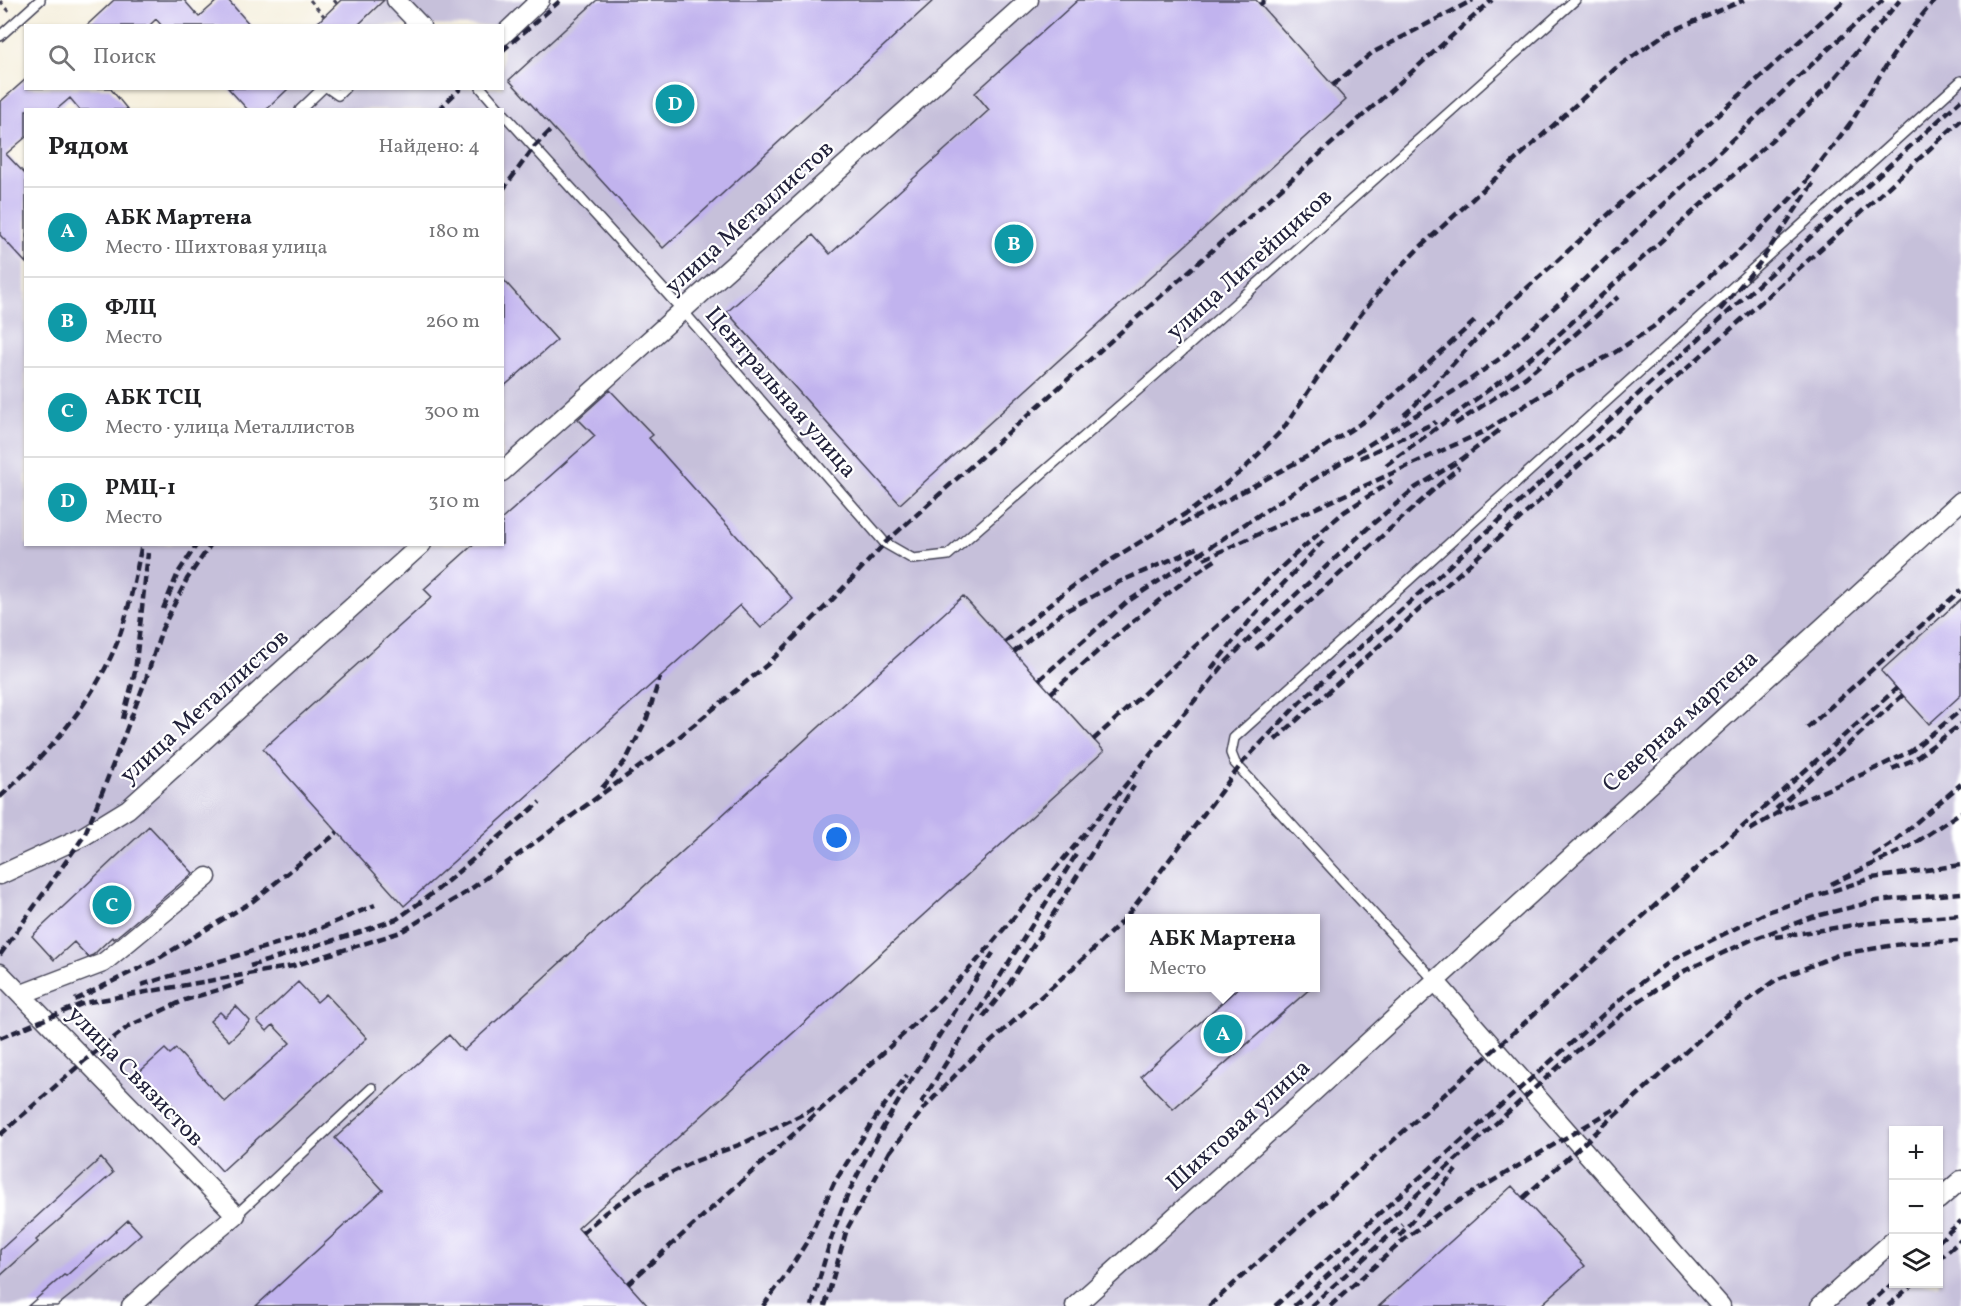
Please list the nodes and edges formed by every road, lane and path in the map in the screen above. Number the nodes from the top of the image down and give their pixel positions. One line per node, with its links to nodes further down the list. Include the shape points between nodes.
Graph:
1 (40, 0): 10 (lane)
2 (310, 0): 7 (path)
3 (396, 0): 8 (street)
4 (540, 0): 9 (street)
5 (1029, 0): 19 (street, улица Металлистов)
6 (1575, 0): 23 (lane, улица Литейщиков, via 1171,362)
7 (324, 16)
8 (418, 24)
9 (504, 34)
10 (0, 36)
11 (1961, 81): 27 (lane, via 1234,738 1235,763)
12 (321, 90): 16 (lane)
13 (331, 90): 14 (lane, via 338,95)
14 (343, 90)
15 (483, 90): 17 (lane, Центральная улица)
16 (302, 108)
17 (498, 108)
18 (504, 114): 19 (lane, Центральная улица)
19 (682, 310): 20 (street, улица Металлистов); 23 (lane, Центральная улица, via 885,543 913,559)
20 (504, 470)
21 (1961, 501): 27 (street, Северная мартена)
22 (420, 546): 24 (street, улица Металлистов, via 128,809 84,836)
23 (948, 555)
24 (0, 875)
25 (207, 877): 28 (street, via 103,963)
26 (0, 973): 28 (street, улица Связистов)
27 (1435, 981): 35 (street, Шихтовая улица); 36 (street)
28 (22, 994): 32 (street, улица Связистов)
29 (372, 1088): 32 (lane)
30 (1961, 1180): 31 (street)
31 (1943, 1196)
32 (236, 1215): 34 (street)
33 (1889, 1244): 37 (street)
34 (131, 1306)
35 (1075, 1306)
36 (1721, 1306)
37 (1820, 1306)

